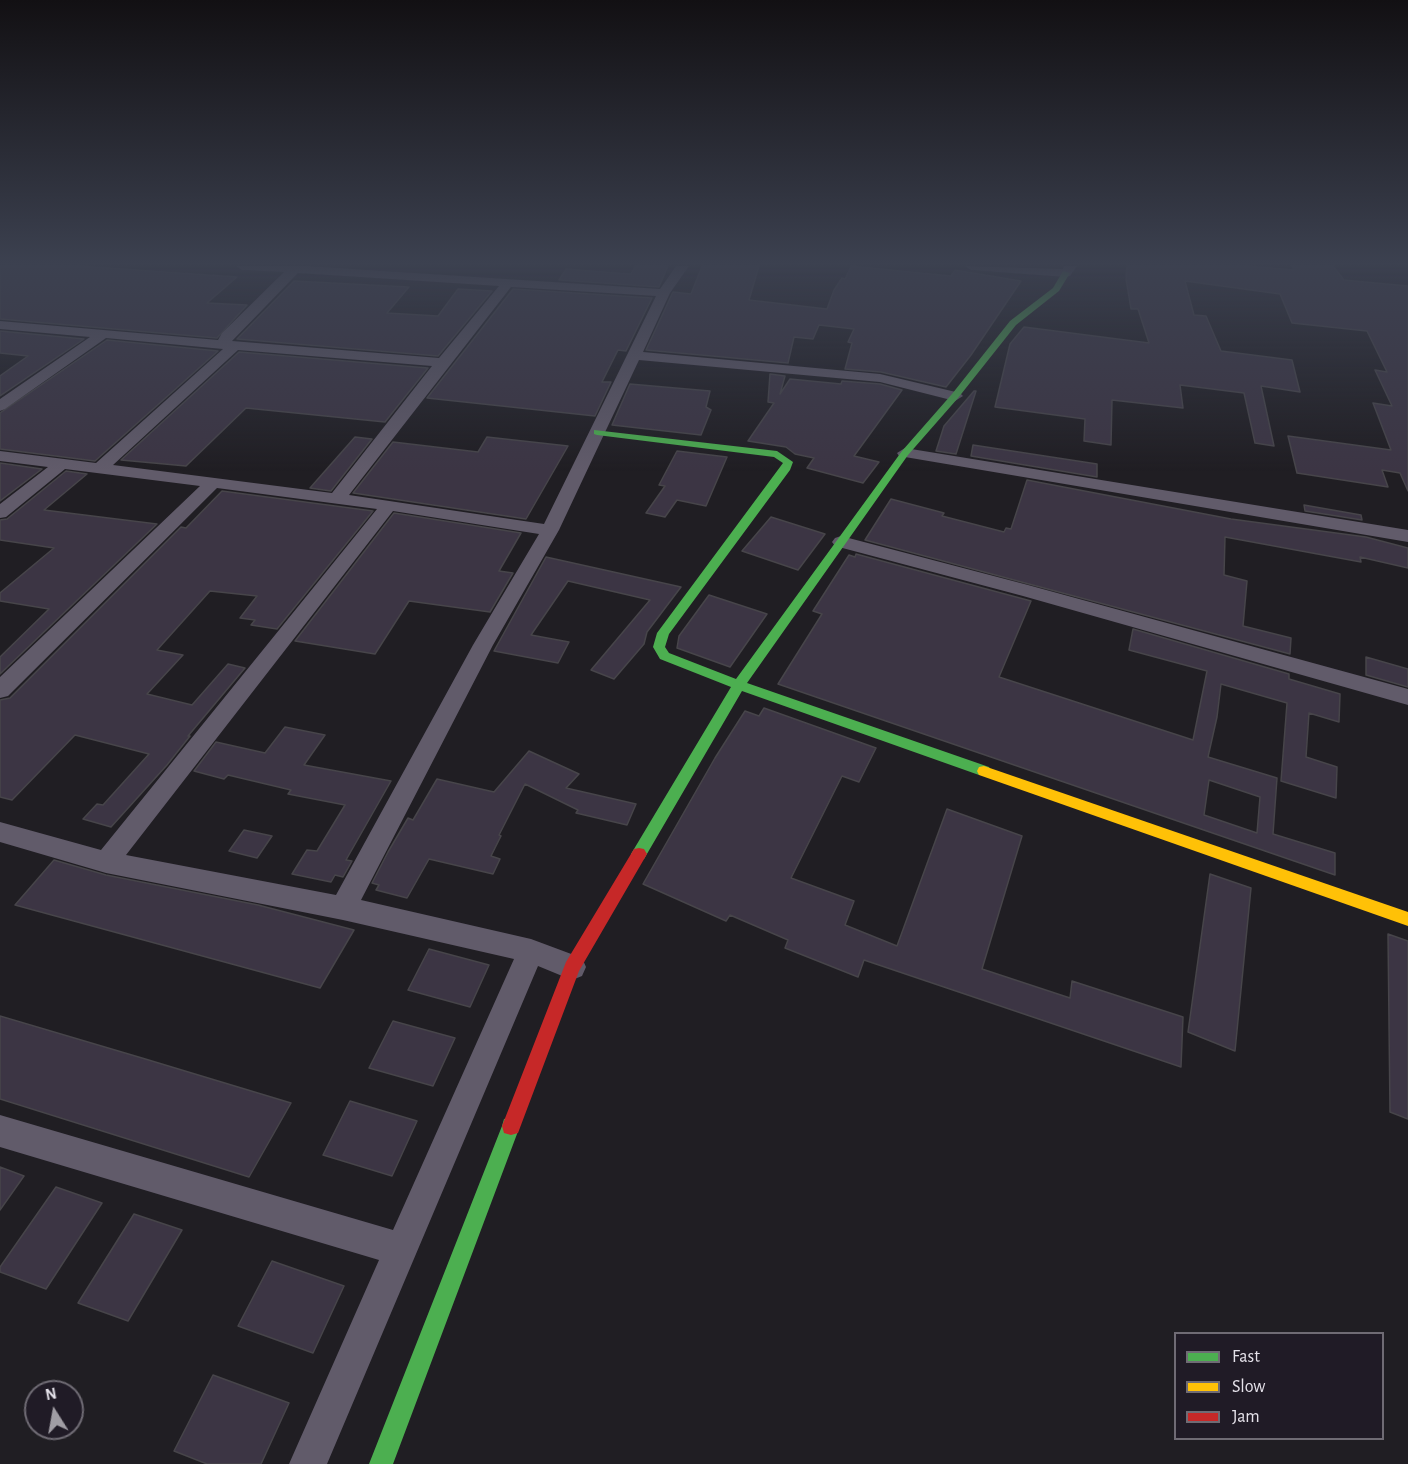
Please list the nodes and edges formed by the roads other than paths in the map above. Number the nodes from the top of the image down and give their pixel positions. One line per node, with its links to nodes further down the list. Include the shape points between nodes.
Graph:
1 (94, 334): 6 (street)
2 (229, 334): 7 (street, via 225,340)
3 (466, 334): 9 (street)
4 (644, 334): 8 (street)
5 (1004, 334): 10 (street)
6 (102, 335): 7 (street); 11 (street)
7 (231, 346): 9 (street); 16 (street)
8 (634, 355): 10 (street, via 880,378); 12 (street)
9 (443, 363): 18 (street)
10 (955, 396): 13 (street)
11 (0, 406)
12 (597, 432): 21 (street); 24 (street, via 777,454 788,462 663,633 659,647 664,656)
13 (905, 453): 22 (street); 23 (street)
14 (0, 456): 15 (street)
15 (63, 463): 16 (street); 20 (street)
16 (100, 468): 17 (street)
17 (214, 482): 18 (street); 25 (street)
18 (337, 498): 19 (street)
19 (389, 505): 21 (street); 28 (street)
20 (0, 513)
21 (550, 530): 29 (street, via 483,645)
22 (1408, 536)
23 (841, 542): 24 (street); 26 (street)
24 (739, 685): 30 (street); 32 (street)
25 (0, 690)
26 (1408, 697)
27 (0, 832): 28 (street)
28 (106, 862): 29 (street)
29 (343, 908): 31 (street)
30 (1408, 919)
31 (531, 951): 32 (street); 34 (street)
32 (572, 967): 36 (street)
33 (0, 1131): 34 (street)
34 (402, 1250): 35 (street)
35 (308, 1464)
36 (381, 1464)

